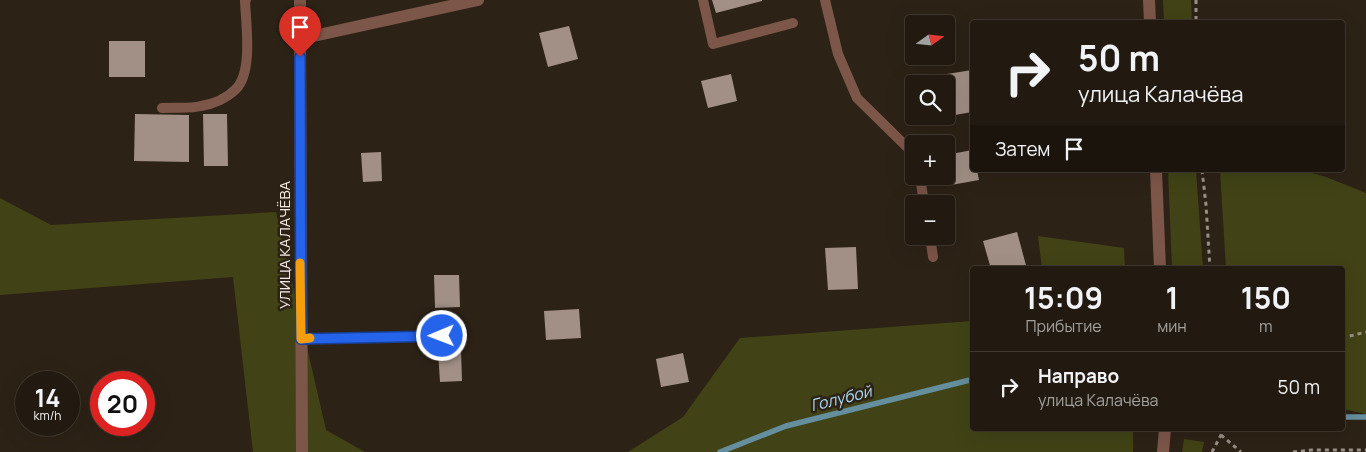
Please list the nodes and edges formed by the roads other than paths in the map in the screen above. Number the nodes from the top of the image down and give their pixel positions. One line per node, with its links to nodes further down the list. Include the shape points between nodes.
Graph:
1 (246, 0): 10 (lane, via 248,38 245,70 237,88 220,100 201,106)
2 (300, 0): 9 (street, УЛИЦА КАЛАЧЁВА)
3 (478, 0): 9 (street)
4 (703, 0): 8 (lane, via 714,44)
5 (825, 0): 11 (lane, via 838,54 857,98)
6 (1149, 0): 7 (street)
7 (1150, 20)
8 (793, 23)
9 (300, 39): 17 (street, УЛИЦА КАЛАЧЁВА)
10 (162, 108)
11 (905, 145)
12 (1156, 172): 15 (street)
13 (932, 245): 14 (lane)
14 (934, 257)
15 (1160, 266)
16 (442, 336): 17 (lane)
17 (301, 339): 19 (street, УЛИЦА КАЛАЧЁВА)
18 (1165, 431): 20 (street)
19 (302, 452)
20 (1164, 452)

